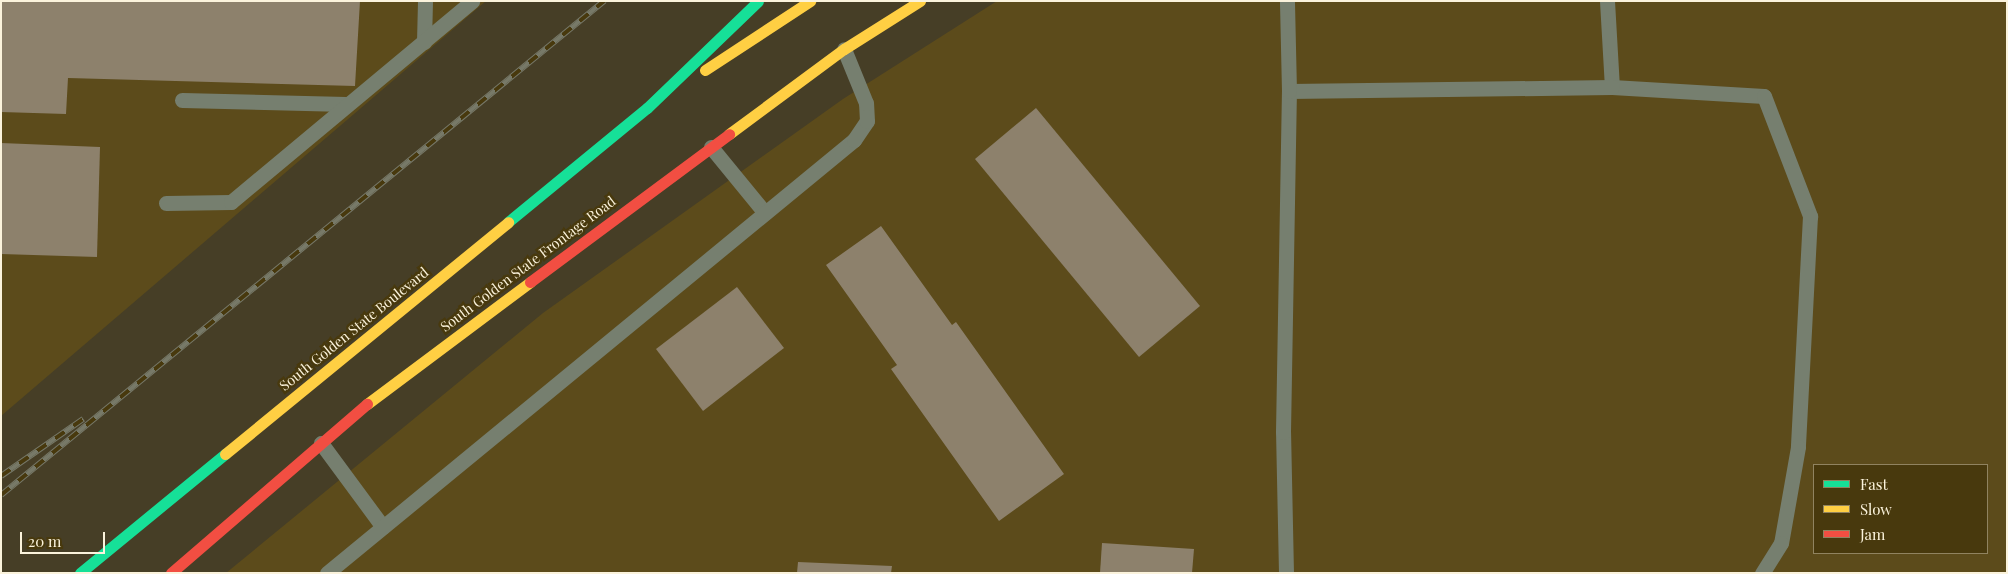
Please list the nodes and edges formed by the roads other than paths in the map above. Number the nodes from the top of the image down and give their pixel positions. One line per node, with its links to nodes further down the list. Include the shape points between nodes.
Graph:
1 (425, 1): 8 (lane)
2 (472, 1): 8 (lane)
3 (758, 1): 14 (main road, South Golden State Boulevard)
4 (810, 1): 14 (main road, South Golden State Boulevard)
5 (920, 1): 9 (main road, South Golden State Frontage Road)
6 (1287, 1): 11 (lane)
7 (1607, 1): 10 (lane)
8 (424, 42): 13 (lane)
9 (844, 49): 15 (main road, South Golden State Frontage Road); 17 (lane, via 866,103 867,121 854,140)
10 (1612, 87): 11 (lane); 24 (lane, via 1764,96 1810,216 1798,447 1781,543)
11 (1289, 91): 23 (lane, via 1283,432)
12 (182, 100): 13 (lane)
13 (346, 104): 16 (lane, via 231,202)
14 (647, 108): 20 (main road, South Golden State Boulevard)
15 (711, 147): 17 (lane); 18 (main road, South Golden State Frontage Road, via 376,396)
16 (166, 202)
17 (765, 213): 19 (lane)
18 (321, 443): 19 (lane); 21 (main road, South Golden State Frontage Road)
19 (383, 527): 22 (lane)
20 (80, 573)
21 (171, 573)
22 (327, 573)
23 (1286, 573)
24 (1762, 573)

